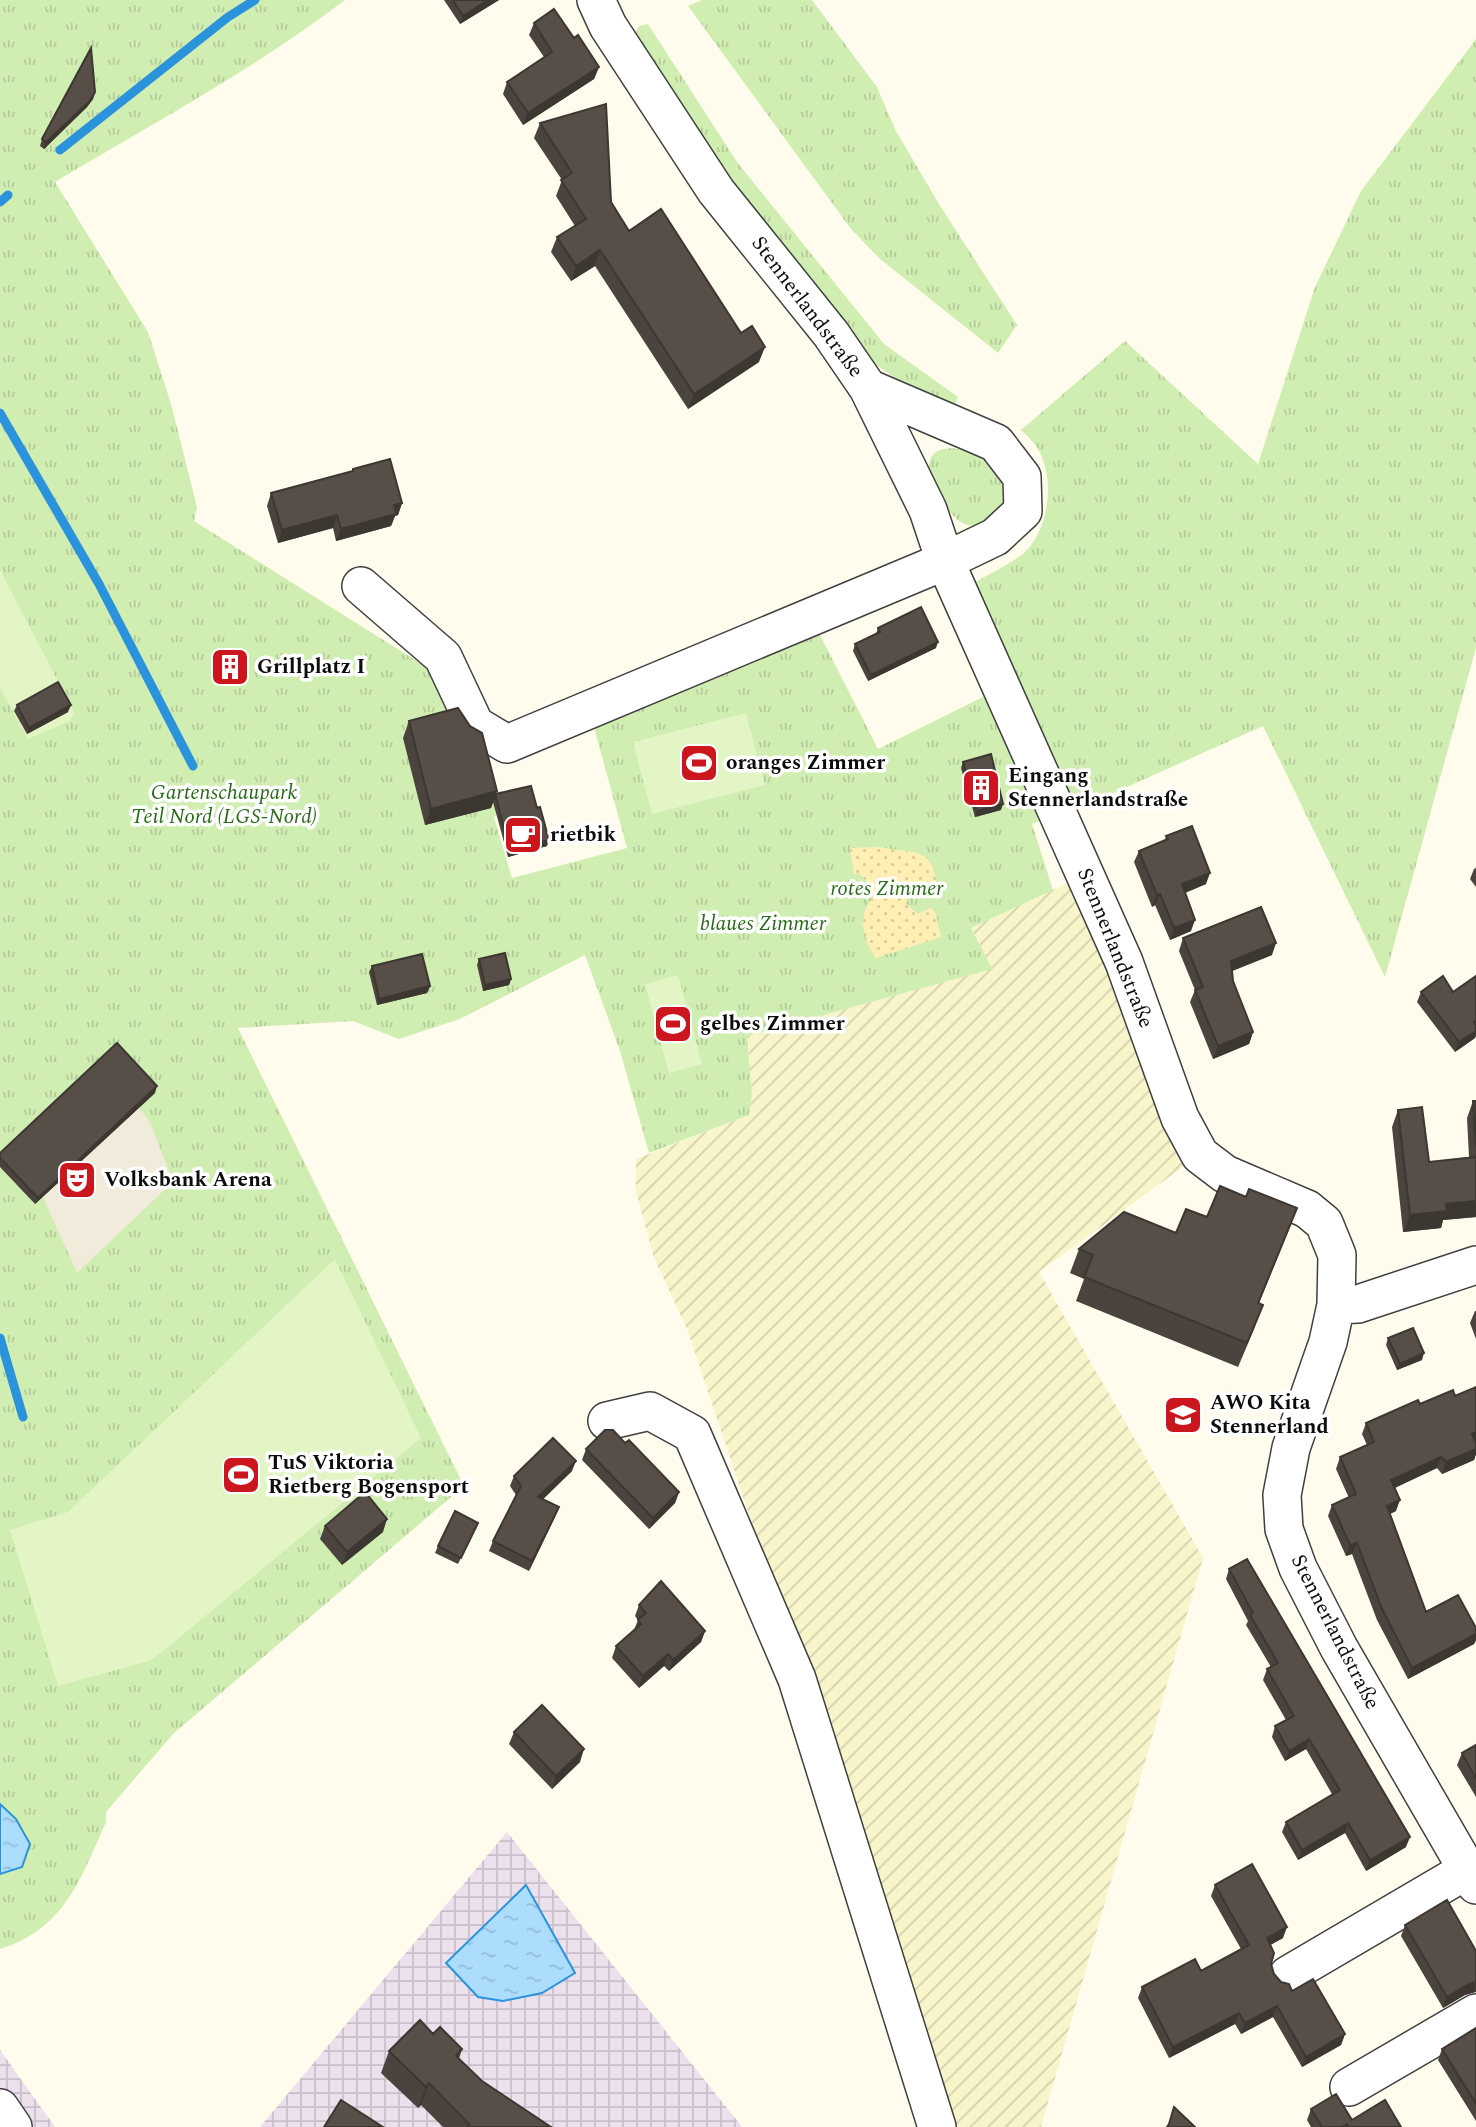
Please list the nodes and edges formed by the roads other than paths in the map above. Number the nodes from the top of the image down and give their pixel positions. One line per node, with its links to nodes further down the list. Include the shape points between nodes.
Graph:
1 (596, 0): 2 (street, Stennerlandstraße, via 608,26 716,191 831,334)
2 (868, 388): 3 (street, Stennerlandstraße, via 928,510); 3 (street, via 996,443 1022,477 1023,511 995,537)
3 (945, 561): 4 (street, via 508,744 475,725 443,657); 6 (street, Stennerlandstraße, via 1124,962 1180,1118 1200,1155 1225,1174 1307,1209 1324,1223 1337,1255)
4 (361, 586)
5 (1476, 1265): 6 (street, via 1358,1304)
6 (1336, 1305): 8 (street, Stennerlandstraße, via 1291,1448 1282,1495 1284,1529 1298,1568 1339,1647)
7 (607, 1421): 14 (street, via 650,1411 692,1434 797,1679)
8 (1471, 1877): 9 (street)
9 (1288, 1975)
10 (1476, 2013): 11 (street)
11 (1349, 2087)
12 (0, 2108): 13 (street)
13 (13, 2127)
14 (937, 2127)

